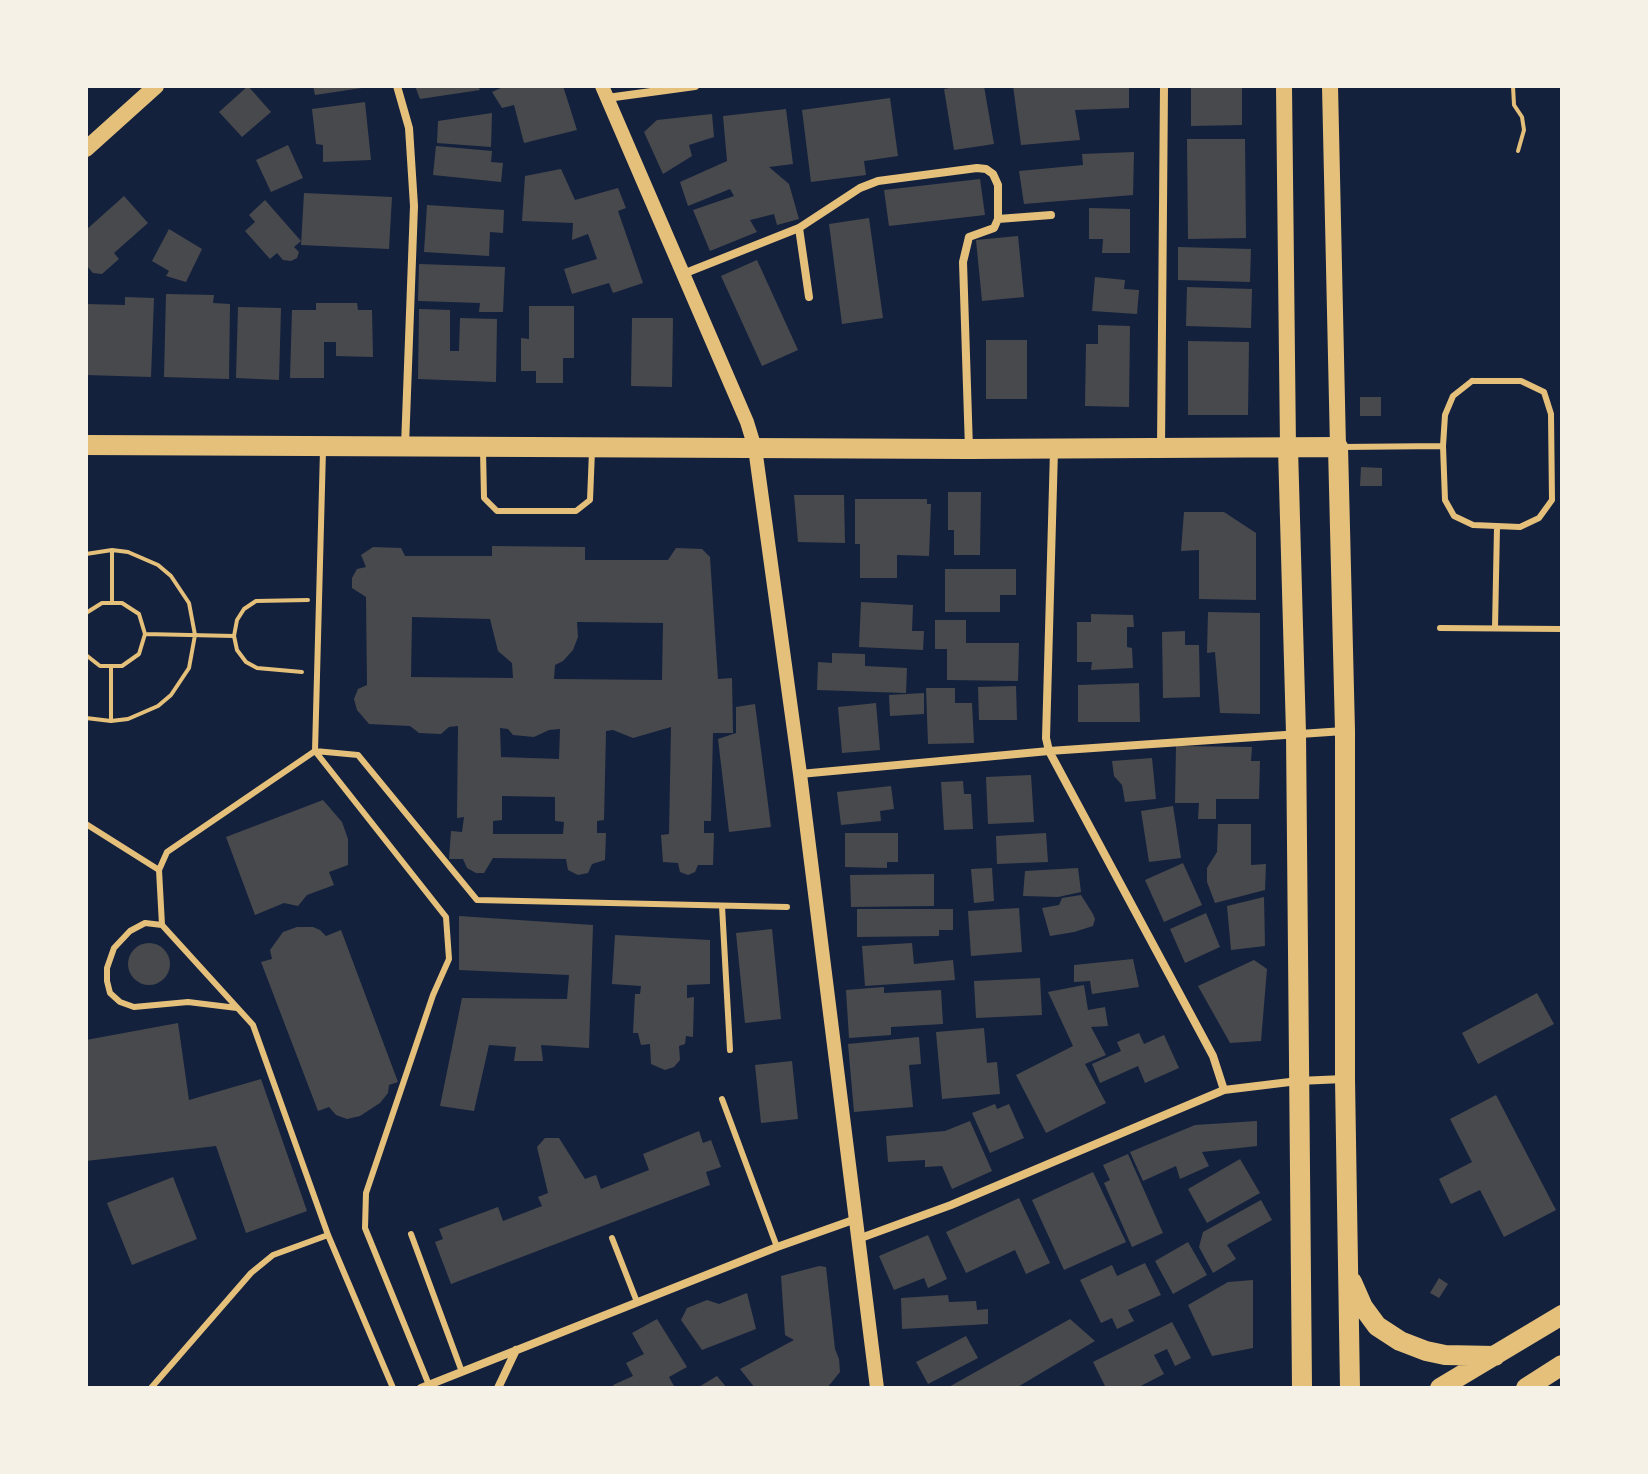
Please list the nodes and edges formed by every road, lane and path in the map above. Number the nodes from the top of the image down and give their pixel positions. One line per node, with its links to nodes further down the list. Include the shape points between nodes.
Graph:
1 (156, 86): 9 (main road)
2 (397, 86): 18 (street, via 409,128 414,206)
3 (695, 86): 8 (street)
4 (1164, 86): 27 (street)
5 (1284, 86): 24 (main road)
6 (1330, 86): 22 (main road)
7 (1513, 86): 10 (path, via 1524,130)
8 (604, 92): 14 (street)
9 (86, 149)
10 (1518, 151)
11 (1051, 215): 12 (street)
12 (998, 219): 13 (street, via 998,185 993,174 977,168 878,181); 25 (street, via 994,228 969,237 964,251)
13 (799, 228): 14 (street); 15 (street)
14 (683, 274): 23 (street)
15 (809, 297)
16 (86, 445): 17 (main road)
17 (323, 446): 18 (main road); 33 (lane)
18 (405, 446): 20 (main road)
19 (1443, 446): 22 (lane); 28 (lane, via 1445,415 1453,396 1472,381 1521,381 1544,392 1551,414); 30 (lane, via 1445,500 1454,516 1473,525)
20 (483, 447): 21 (main road); 21 (lane, via 484,498 497,511 576,511 590,500)
21 (592, 447): 23 (main road)
22 (1338, 447): 24 (main road); 47 (main road)
23 (755, 448): 25 (main road); 51 (street)
24 (1288, 448): 27 (main road); 48 (main road)
25 (969, 449): 26 (main road)
26 (1054, 449): 27 (main road); 50 (street)
27 (1161, 449)
28 (1552, 452): 29 (lane); 30 (lane, via 1552,500 1539,518 1520,527)
29 (1562, 452)
30 (1497, 527): 37 (lane)
31 (112, 550): 32 (path); 34 (path); 40 (path, via 144,557 171,576 189,603)
32 (86, 554)
33 (319, 600): 41 (path, via 256,601 237,620); 44 (lane)
34 (112, 601): 35 (path); 39 (path, via 139,614)
35 (86, 613)
36 (1440, 628): 37 (lane)
37 (1495, 628): 38 (lane)
38 (1562, 629)
39 (145, 634): 40 (path); 43 (path, via 139,654)
40 (195, 635): 41 (path); 46 (path, via 189,668 171,695 143,714)
41 (234, 636): 44 (path, via 237,650 257,668)
42 (86, 655): 43 (path)
43 (111, 668): 46 (path)
44 (317, 673): 49 (lane)
45 (86, 718): 46 (path)
46 (111, 721)
47 (1345, 731): 48 (street); 59 (main road)
48 (1296, 733): 50 (street); 60 (main road)
49 (315, 751): 53 (lane, via 167,852); 54 (lane, via 358,755 477,900); 76 (lane, via 446,917 449,959 366,1193 365,1228)
50 (1049, 751): 51 (street); 61 (street, via 1213,1056)
51 (800, 774): 63 (street)
52 (86, 824): 53 (lane)
53 (159, 870): 56 (lane)
54 (722, 906): 55 (lane); 58 (lane)
55 (787, 907)
56 (162, 925): 57 (lane); 57 (lane, via 145,923 114,948 107,968 110,993 134,1007 188,1002)
57 (237, 1008): 65 (lane, via 253,1025)
58 (730, 1050)
59 (1345, 1079): 60 (street); 69 (main road)
60 (1298, 1081): 61 (street); 81 (main road)
61 (1224, 1090): 67 (street)
62 (722, 1099): 68 (lane)
63 (856, 1219): 67 (street); 68 (street)
64 (411, 1234): 75 (lane)
65 (328, 1235): 77 (lane, via 273,1255 251,1273); 78 (lane)
66 (612, 1238): 70 (lane)
67 (858, 1239): 80 (street)
68 (777, 1247): 70 (street)
69 (1348, 1273): 73 (main road, via 1377,1326 1400,1341 1445,1355); 82 (main road)
70 (637, 1302): 72 (street)
71 (1562, 1315): 73 (main road)
72 (516, 1350): 75 (street); 79 (street)
73 (1495, 1356): 83 (main road)
74 (1562, 1365): 84 (main road)
75 (462, 1372): 76 (street)
76 (425, 1386)
77 (151, 1388)
78 (393, 1388)
79 (498, 1388)
80 (877, 1388)
81 (1302, 1388)
82 (1350, 1388)
83 (1440, 1388)
84 (1526, 1388)

